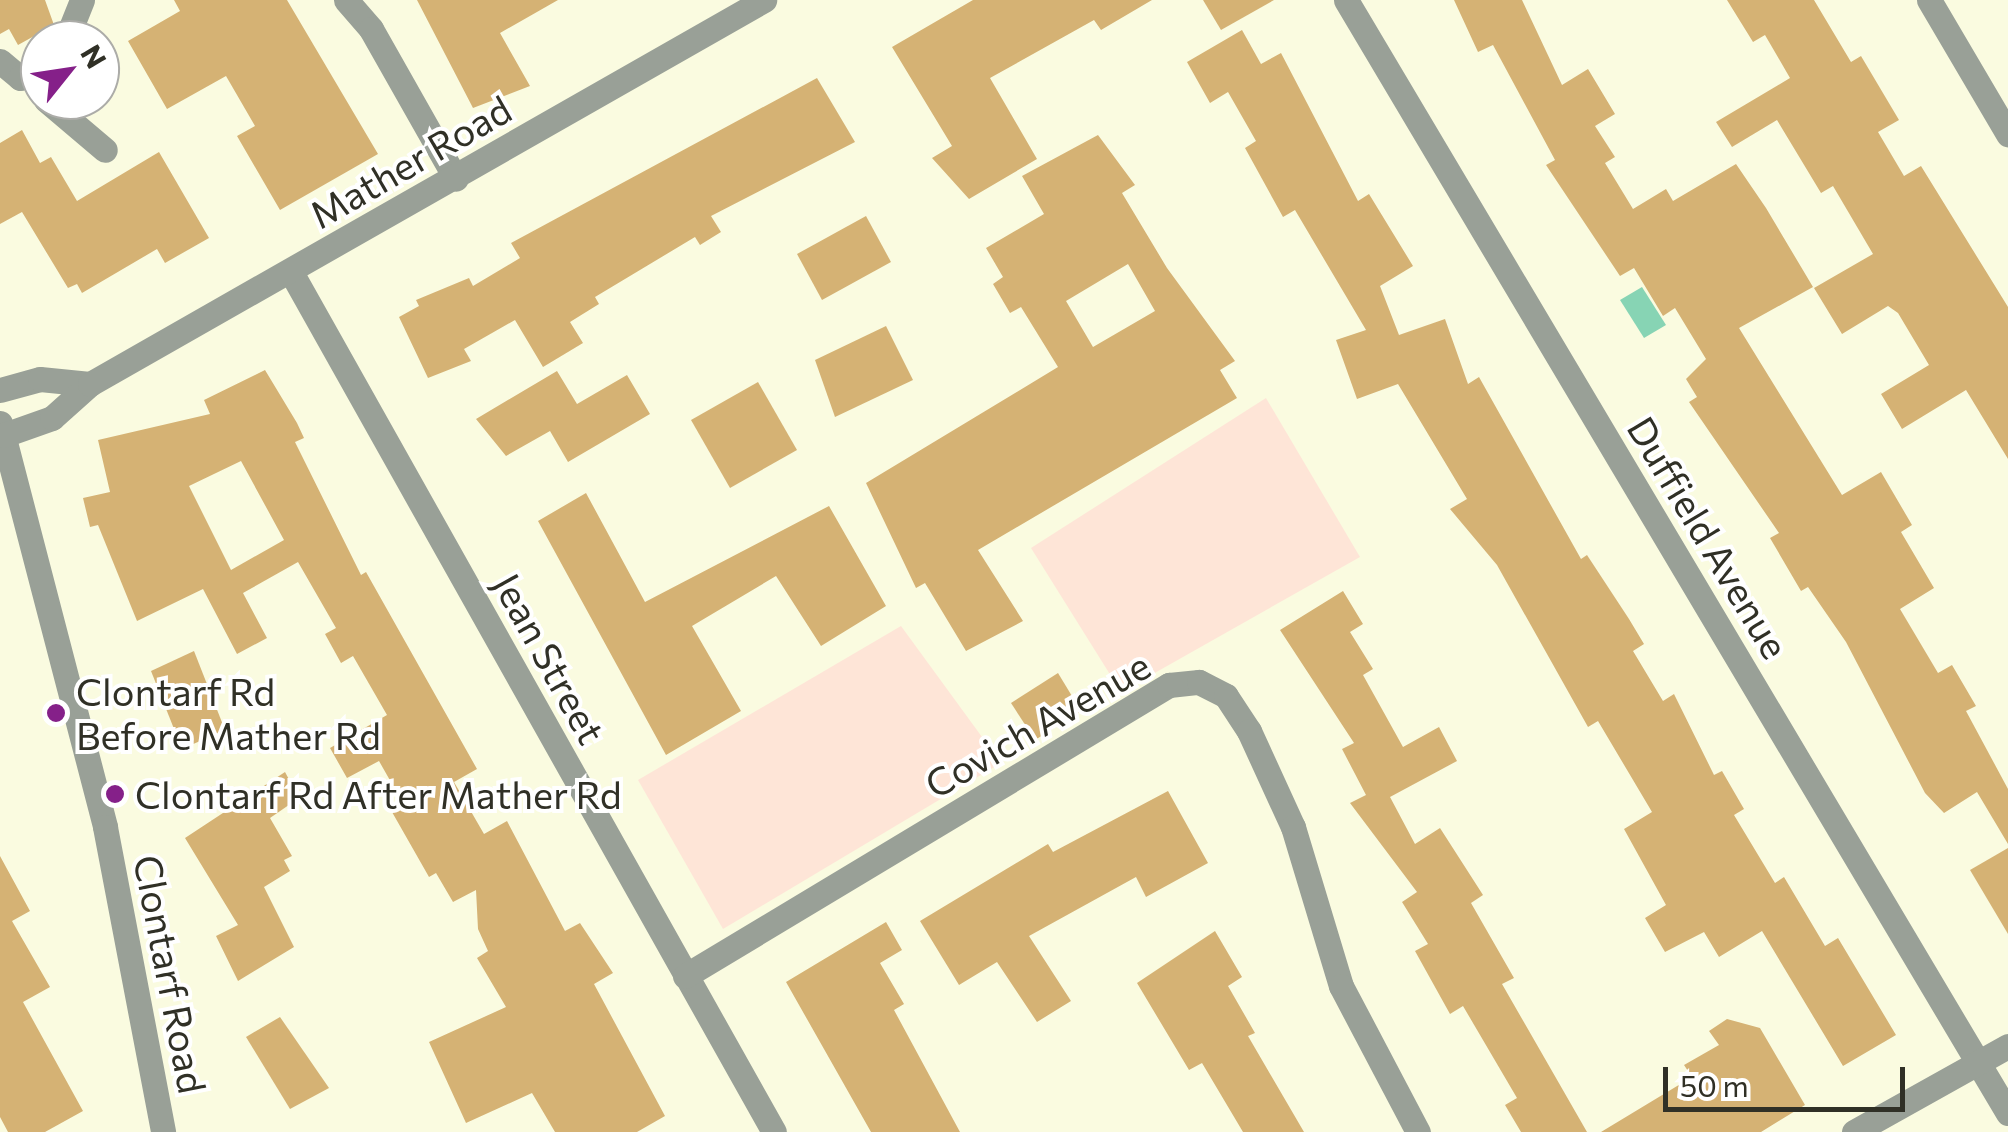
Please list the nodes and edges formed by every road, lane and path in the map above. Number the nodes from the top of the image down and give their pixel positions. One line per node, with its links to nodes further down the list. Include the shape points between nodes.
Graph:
1 (346, 0): 8 (street, via 371,29)
2 (764, 0): 8 (street, Mather Road)
3 (1346, 0): 15 (street, Duffield Avenue)
4 (1928, 0): 6 (street)
5 (69, 120): 7 (street)
6 (2008, 134)
7 (104, 150)
8 (456, 179): 9 (street, Mather Road)
9 (291, 272): 10 (street, Mather Road); 13 (street, Jean Street)
10 (90, 384): 11 (street, via 40,379); 12 (street, Mather Road, via 52,418)
11 (0, 390)
12 (2, 429): 17 (street, Clontarf Road, via 105,827)
13 (685, 976): 18 (street, Jean Street); 19 (street, Covich Avenue, via 1168,685 1199,682 1226,696 1249,732 1293,827 1341,986)
14 (2008, 1046): 15 (street)
15 (1979, 1064): 16 (street, Duffield Avenue); 20 (street)
16 (2008, 1113)
17 (164, 1132)
18 (774, 1132)
19 (1418, 1132)
20 (1854, 1132)

